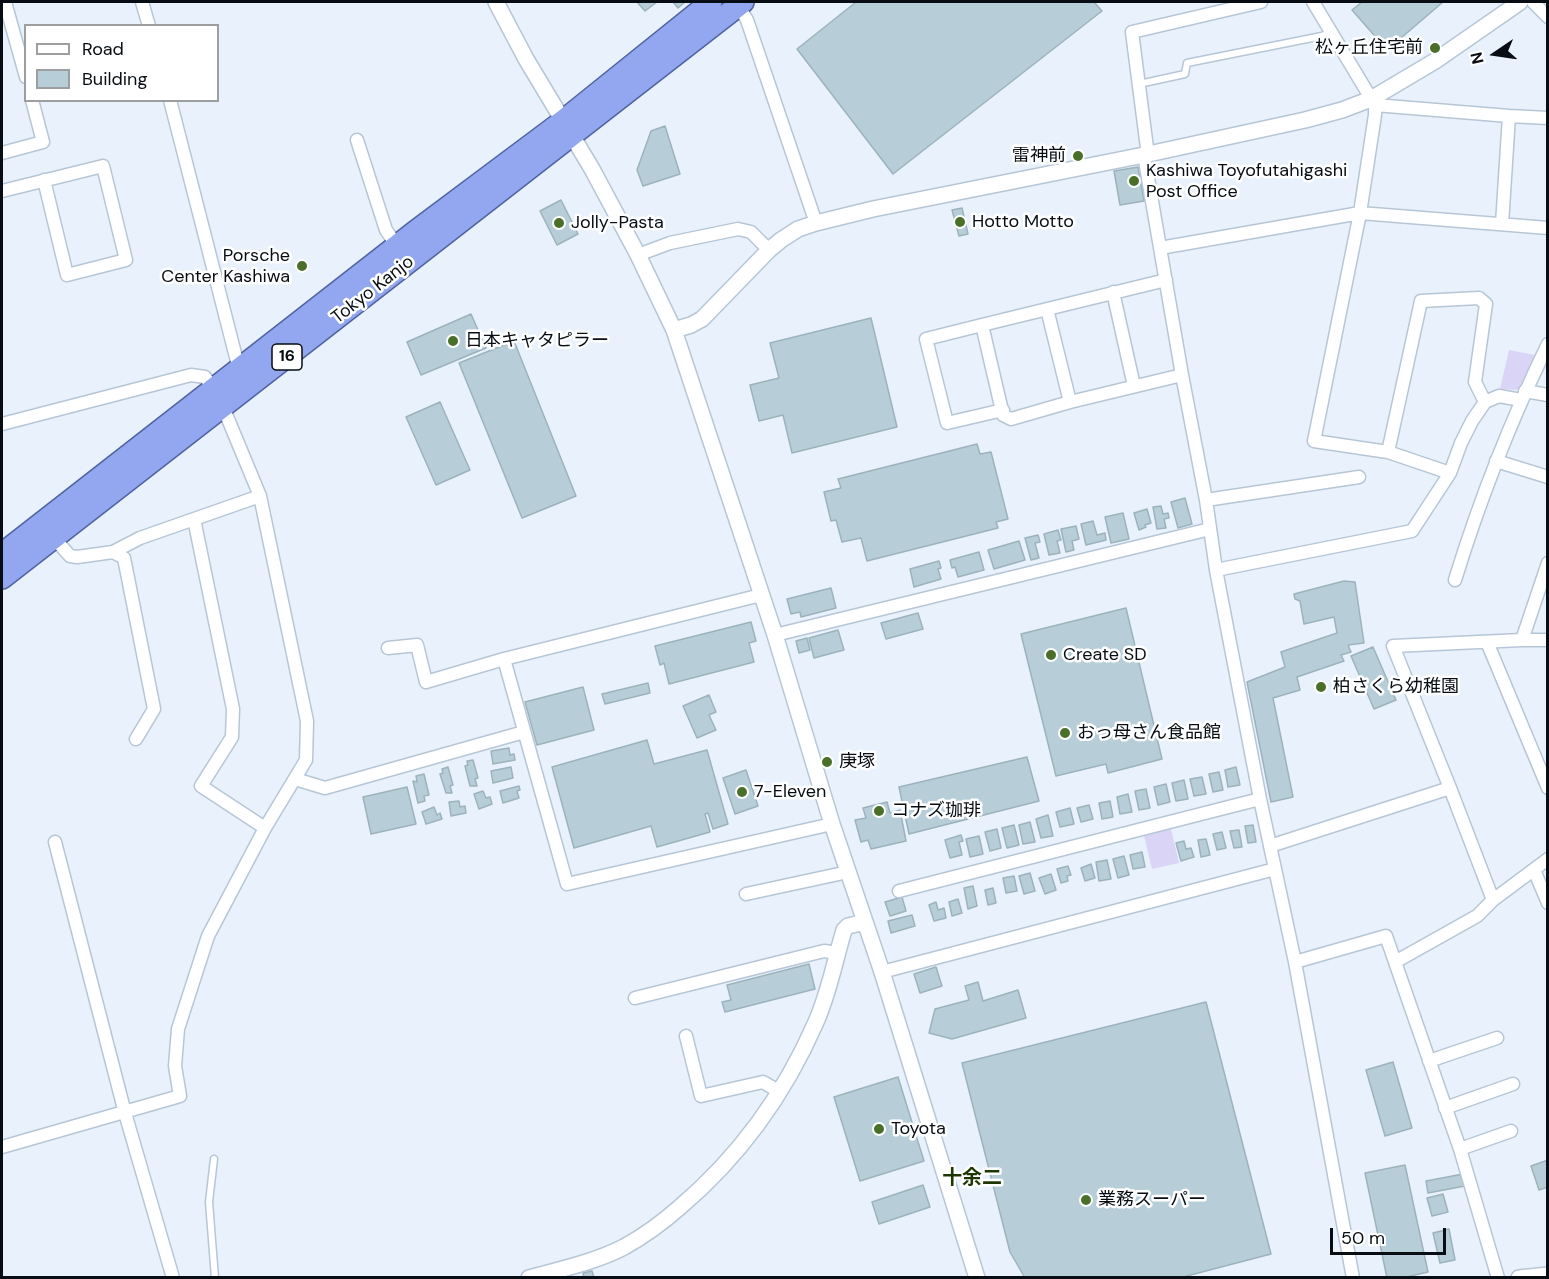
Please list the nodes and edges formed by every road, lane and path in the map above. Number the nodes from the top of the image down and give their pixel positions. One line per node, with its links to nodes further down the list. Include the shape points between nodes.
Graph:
1 (5, 2): 13 (street)
2 (142, 2): 11 (street)
3 (496, 2): 20 (street)
4 (711, 2): 20 (highway, Tokyo Kanjo / 16)
5 (1261, 2): 14 (street, via 1132,32)
6 (1313, 2): 12 (street)
7 (1520, 2): 17 (street)
8 (1533, 2): 10 (street)
9 (741, 3): 20 (highway, Tokyo Kanjo / 16); 27 (street)
10 (1548, 17)
11 (148, 24)
12 (1331, 31): 14 (lane, via 1187,63 1185,74); 17 (street)
13 (24, 70)
14 (1139, 84): 23 (street, via 1147,148)
15 (33, 102): 22 (street, via 43,142)
16 (171, 102): 40 (street)
17 (1373, 102): 18 (street); 23 (street); 26 (street, via 1375,115)
18 (1509, 116): 19 (street); 28 (street)
19 (1548, 118)
20 (567, 128): 32 (highway, Tokyo Kanjo / 16); 33 (street)
21 (357, 140): 32 (street, via 386,230)
22 (2, 153)
23 (1144, 155): 27 (street); 30 (street)
24 (44, 180): 24 (street, via 67,275 126,260 103,166); 25 (street)
25 (2, 191)
26 (1360, 213): 28 (street); 30 (street); 50 (street, via 1314,441)
27 (816, 223): 31 (street, via 798,229)
28 (1502, 225): 29 (street)
29 (1548, 228)
30 (1160, 248): 34 (street)
31 (769, 250): 33 (street, via 751,232 738,229 670,243); 38 (street, via 702,318)
32 (403, 254): 40 (highway, Tokyo Kanjo / 16); 45 (highway, Tokyo Kanjo / 16)
33 (638, 255): 38 (street)
34 (1166, 279): 35 (street); 41 (street)
35 (1113, 292): 36 (street); 42 (street)
36 (1047, 309): 37 (street); 46 (street)
37 (982, 325): 48 (street); 48 (street, via 926,339 947,423)
38 (674, 330): 66 (street)
39 (1548, 344): 44 (street)
40 (239, 369): 45 (highway, Tokyo Kanjo / 16)
41 (1182, 375): 42 (street); 56 (street)
42 (1134, 386): 46 (street)
43 (1548, 395): 44 (street)
44 (1523, 396): 47 (street, via 1499,396); 51 (street)
45 (218, 398): 49 (street, via 206,376 191,375); 55 (street); 59 (highway, Tokyo Kanjo / 16); 61 (highway, Tokyo Kanjo / 16)
46 (1070, 402): 48 (street, via 1011,419 1003,415)
47 (1485, 402): 50 (street, via 1475,381 1486,304 1479,298 1421,301); 52 (street, via 1461,443)
48 (1003, 410)
49 (2, 424)
50 (1388, 452): 52 (street)
51 (1496, 461): 54 (street); 65 (street)
52 (1450, 473): 63 (street, via 1412,531)
53 (1359, 477): 56 (street)
54 (1548, 477)
55 (260, 496): 57 (street); 75 (street, via 307,722 306,760)
56 (1206, 500): 58 (street)
57 (194, 519): 60 (street); 80 (street, via 233,709 232,737 201,786)
58 (1210, 529): 63 (street); 67 (street)
59 (54, 538): 60 (street, via 70,556); 64 (highway, Tokyo Kanjo / 16)
60 (113, 552): 74 (street, via 124,558 154,709)
61 (2, 554)
62 (1548, 563): 68 (street)
63 (1216, 570): 78 (street)
64 (2, 578)
65 (1455, 580)
66 (761, 595): 67 (street); 72 (street)
67 (775, 635): 79 (street)
68 (1522, 640): 69 (street); 70 (street)
69 (1548, 640)
70 (1487, 642): 76 (street, via 1393,646); 77 (street)
71 (388, 648): 72 (street, via 417,645 426,682)
72 (504, 659): 73 (street)
73 (524, 732): 75 (street, via 325,788); 79 (street, via 567,884)
74 (136, 738)
75 (295, 779): 80 (street)
76 (1450, 788): 82 (street); 89 (street)
77 (1548, 788)
78 (1260, 799): 82 (street); 87 (street)
79 (832, 824): 86 (street)
80 (265, 828): 103 (street, via 208,936 178,1029 175,1066 180,1096)
81 (55, 842): 103 (street)
82 (1269, 846): 84 (street)
83 (1548, 859): 85 (street)
84 (1275, 869): 93 (street, via 1282,881); 95 (street)
85 (1534, 870): 89 (street); 90 (street)
86 (848, 872): 88 (street); 91 (street)
87 (899, 891)
88 (746, 894)
89 (1493, 900): 94 (street, via 1477,916)
90 (1548, 903)
91 (865, 921): 92 (street, via 844,930); 95 (street)
92 (837, 953): 96 (street, via 824,951); 101 (street, via 817,1020)
93 (1295, 962): 94 (street, via 1386,936); 113 (street)
94 (1395, 962): 99 (street)
95 (882, 972): 112 (street)
96 (635, 998)
97 (686, 1036): 101 (street, via 701,1096 763,1082)
98 (1497, 1038): 99 (street)
99 (1430, 1062): 102 (street)
100 (1513, 1084): 102 (street)
101 (780, 1092): 109 (street, via 728,1160 671,1215 644,1235 602,1257)
102 (1445, 1108): 106 (street)
103 (125, 1113): 105 (street); 110 (street)
104 (1511, 1131): 106 (street)
105 (2, 1147)
106 (1460, 1149): 114 (street)
107 (214, 1159): 111 (lane, via 209,1202)
108 (1548, 1275): 115 (street)
109 (539, 1276)
110 (173, 1278)
111 (215, 1278)
112 (977, 1278)
113 (1353, 1278)
114 (1498, 1278)
115 (1519, 1278)

